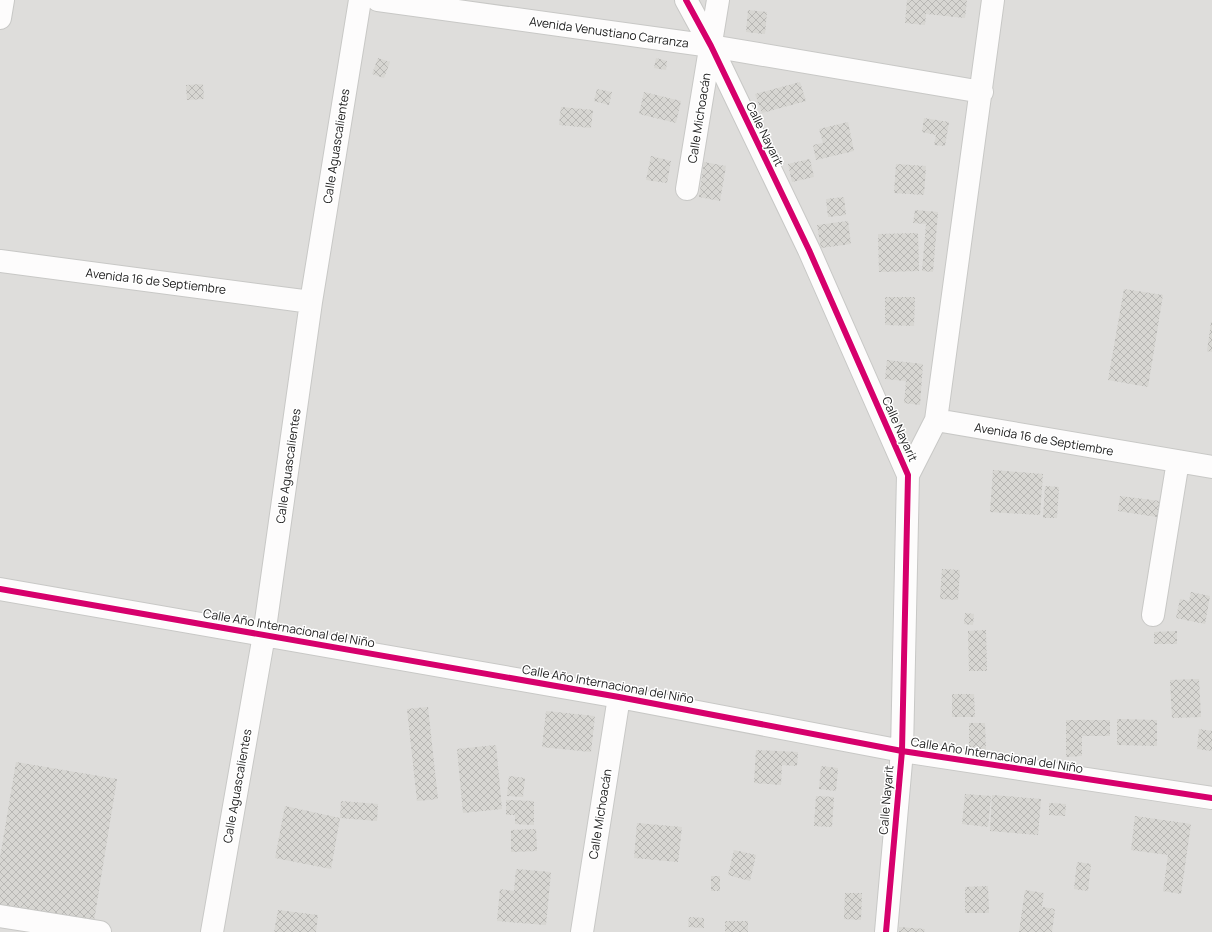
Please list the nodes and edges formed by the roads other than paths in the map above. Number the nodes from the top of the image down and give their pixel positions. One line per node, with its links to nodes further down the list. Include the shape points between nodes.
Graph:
1 (3, 0): 7 (street)
2 (360, 0): 12 (street, Calle Aguascalientes)
3 (378, 0): 8 (street, Avenida Venustiano Carranza)
4 (686, 0): 8 (street, Calle Nayarit)
5 (718, 0): 8 (street, Calle Michoacán)
6 (993, 0): 9 (street)
7 (0, 18)
8 (711, 46): 9 (street, Avenida Venustiano Carranza); 10 (street, Calle Michoacán); 16 (street, Calle Nayarit, via 809,250)
9 (982, 92): 13 (street)
10 (687, 189)
11 (0, 261): 12 (street, Avenida 16 de Septiembre)
12 (311, 302): 19 (street, Calle Aguascalientes)
13 (936, 420): 14 (street, Avenida 16 de Septiembre); 16 (street)
14 (1178, 461): 15 (street, Avenida 16 de Septiembre); 18 (street)
15 (1212, 467)
16 (908, 475): 21 (street, Calle Nayarit)
17 (0, 589): 19 (street, Calle Año Internacional del Niño)
18 (1153, 615)
19 (264, 635): 20 (street, Calle Año Internacional del Niño); 25 (street, Calle Aguascalientes)
20 (619, 697): 21 (street, Calle Año Internacional del Niño); 26 (street, Calle Michoacán)
21 (902, 751): 22 (street, Calle Año Internacional del Niño); 27 (street, Calle Nayarit)
22 (1212, 798)
23 (0, 916): 24 (street)
24 (100, 932)
25 (212, 932)
26 (582, 932)
27 (886, 932)

